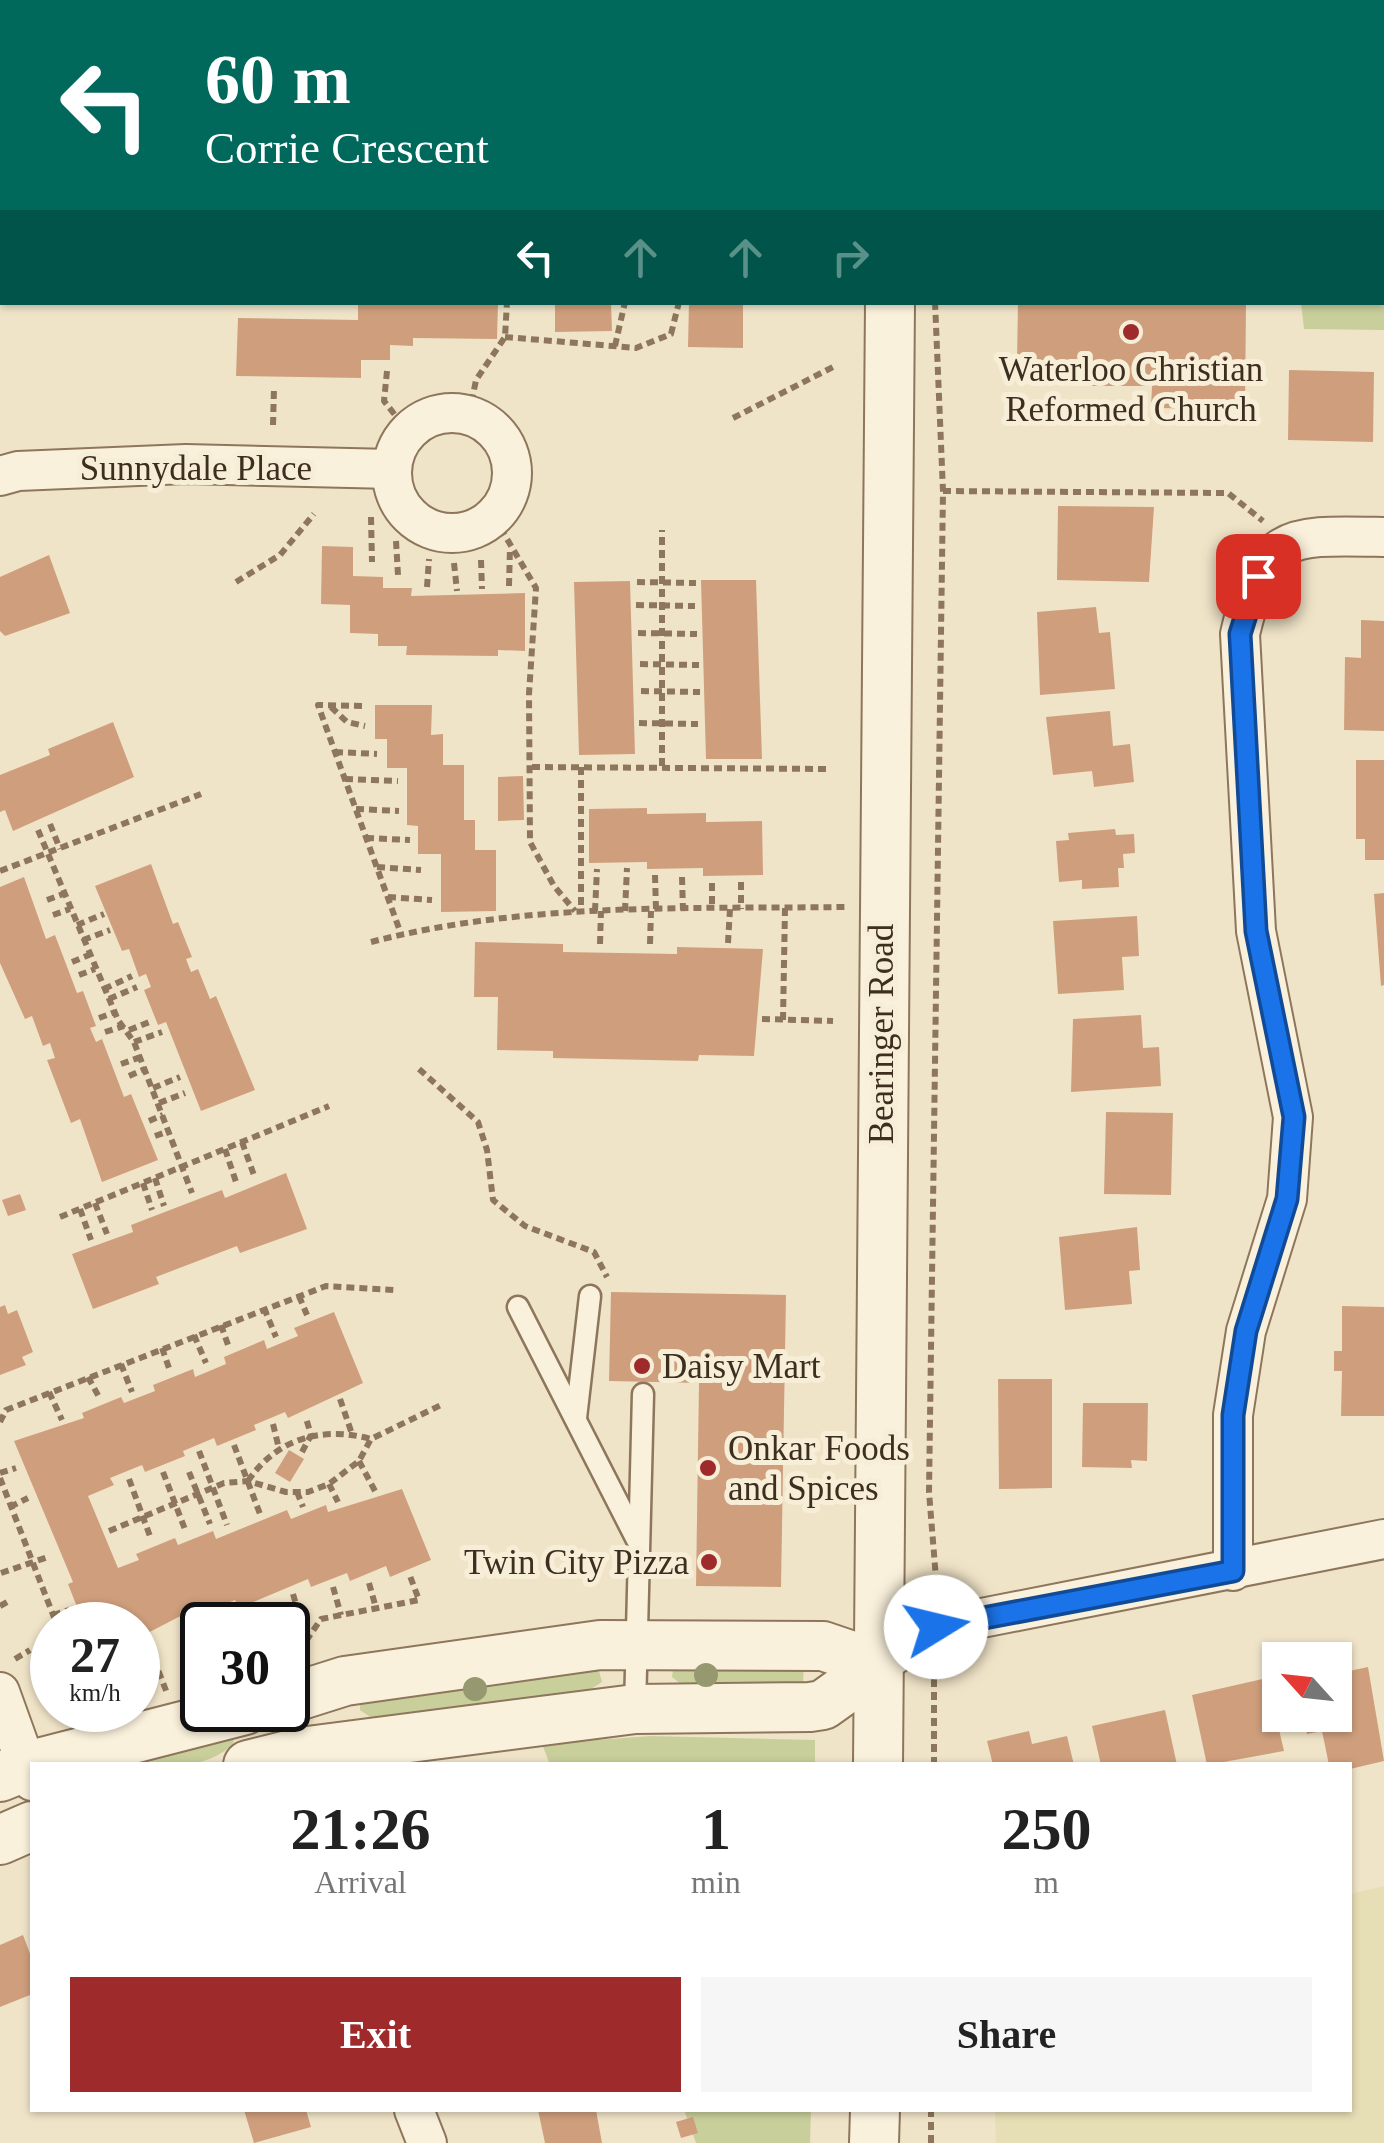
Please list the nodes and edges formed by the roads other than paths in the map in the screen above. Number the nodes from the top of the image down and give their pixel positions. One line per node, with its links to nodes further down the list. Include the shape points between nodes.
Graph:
1 (890, 305): 13 (street, Bearinger Road)
2 (392, 470): 2 (street, via 400,442 424,420 448,412 490,426 513,470 502,531 460,533 421,524 405,511); 3 (street, Sunnydale Place, via 186,464)
3 (0, 476)
4 (1384, 537): 11 (street, via 1288,541 1264,564 1240,634 1256,931 1294,1117 1287,1199 1246,1331 1233,1415)
5 (590, 1296): 8 (lane)
6 (518, 1307): 8 (lane)
7 (643, 1394): 10 (lane)
8 (576, 1420): 10 (lane)
9 (1384, 1539): 11 (street)
10 (638, 1542): 12 (lane)
11 (1233, 1571): 13 (street, via 936,1627)
12 (635, 1645): 13 (street, via 824,1646); 15 (street, via 345,1681); 16 (lane)
13 (879, 1665): 16 (street, via 823,1705); 21 (street, Bearinger Road)
14 (8, 1675): 22 (street)
15 (310, 1692)
16 (635, 1709): 18 (street)
17 (180, 1729): 19 (street)
18 (297, 1742): 20 (street)
19 (65, 1762)
20 (254, 1762)
21 (878, 1762)
22 (20, 1775)
23 (30, 1827): 24 (street)
24 (0, 1840)
25 (415, 2112): 27 (street)
26 (875, 2112): 28 (street)
27 (427, 2143)
28 (874, 2143)

